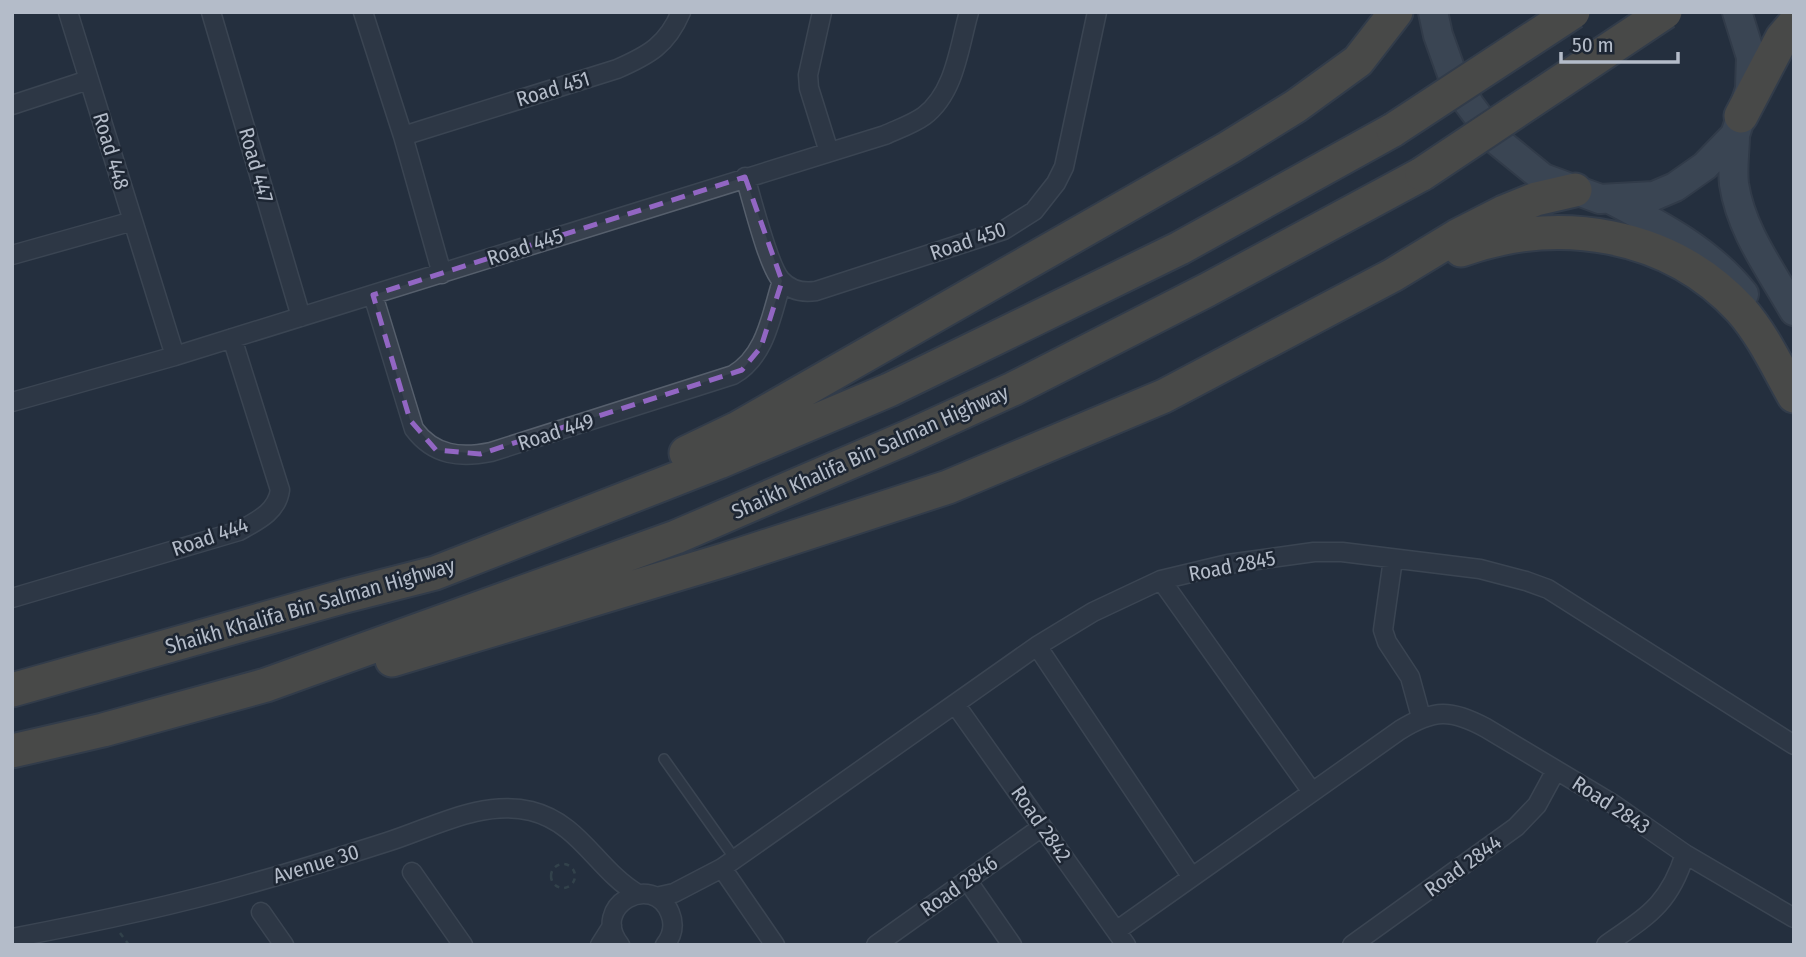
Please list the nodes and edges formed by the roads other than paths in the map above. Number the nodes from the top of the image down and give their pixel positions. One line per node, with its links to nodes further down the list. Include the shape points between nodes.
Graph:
1 (68, 12): 15 (street, Road 448)
2 (211, 12): 31 (street, Road 447)
3 (363, 12): 18 (street)
4 (681, 12): 18 (street, Road 451, via 667,40 642,58)
5 (822, 12): 19 (street, via 808,75)
6 (969, 12): 19 (street, Road 445, via 948,87 937,104 923,117 885,135)
7 (1097, 12): 28 (street, Road 450, via 1063,167 1034,211 1004,230 816,291 798,291)
8 (1368, 12): 21 (highway, via 1341,47 1291,94)
9 (1396, 12): 21 (highway, via 1358,61 1296,106)
10 (1433, 12): 22 (main road, via 1452,74 1494,139 1543,178)
11 (1573, 12): 39 (highway, Shaikh Khalifa Bin Salman Highway, bridge, via 1393,130 1180,248 889,390 436,573)
12 (1665, 12): 42 (highway, Shaikh Khalifa Bin Salman Highway, bridge, via 1422,174 1013,389 676,537)
13 (1737, 12): 17 (main road, via 1751,57 1750,89)
14 (1794, 24): 17 (highway, via 1782,38)
15 (88, 80): 16 (street); 24 (street, Road 448)
16 (12, 105)
17 (1738, 125): 23 (main road, via 1706,166 1675,187 1654,196); 30 (main road, via 1734,181 1740,209)
18 (403, 136): 26 (street)
19 (829, 152): 20 (street, Road 445)
20 (745, 177): 26 (street, Road 445); 28 (street, via 772,266)
21 (1172, 179): 39 (highway, via 736,429 586,500 433,556)
22 (1575, 190): 23 (main road); 27 (highway, via 1504,212)
23 (1611, 198): 34 (main road, via 1700,251 1737,285 1767,324)
24 (133, 221): 25 (street); 33 (street, Road 448)
25 (12, 255)
26 (442, 274): 29 (street, Road 445)
27 (1393, 275): 35 (highway, via 1524,234 1596,234 1648,247 1706,280 1741,311); 42 (highway, via 1164,396 948,487 398,659)
28 (782, 281): 29 (street, Road 449, via 761,347 750,364 733,375 491,452 468,455 436,450 414,429)
29 (373, 295): 31 (street, Road 445)
30 (1794, 311)
31 (301, 317): 32 (street, Road 445)
32 (232, 338): 33 (street, Road 445); 40 (street, Road 444, via 280,490 268,514 239,531)
33 (175, 356): 36 (street, Road 445)
34 (1794, 373)
35 (1794, 396)
36 (12, 402)
37 (1393, 559): 38 (street, Road 2845, via 1314,552 1228,564); 45 (street, via 1383,630 1410,677); 46 (street, Road 2845, via 1480,569 1548,589)
38 (1161, 580): 41 (street, Road 2845, via 1093,612); 50 (street)
39 (345, 596): 43 (highway, Shaikh Khalifa Bin Salman Highway)
40 (12, 598)
41 (1037, 646): 44 (street, Road 2845); 56 (street)
42 (265, 685): 47 (highway, Shaikh Khalifa Bin Salman Highway)
43 (12, 690)
44 (955, 704): 51 (street, Road 2842); 54 (street, Road 2845)
45 (1421, 717): 49 (street, Road 2843, via 1466,717); 50 (street)
46 (1794, 745)
47 (12, 751)
48 (664, 759): 54 (lane)
49 (1556, 769): 52 (street, Road 2843); 73 (street, Road 2844, via 1537,804 1516,827)
50 (1312, 792): 56 (street)
51 (1042, 827): 57 (street, Road 2846); 65 (street, Road 2842)
52 (1685, 854): 61 (street, Road 2843); 74 (street, via 1678,876 1655,909)
53 (601, 864): 58 (street, Avenue 30); 59 (street, Avenue 30); 64 (street, Avenue 30, via 571,830 549,818 530,811 487,810 244,886)
54 (722, 867): 58 (street, Road 2845, via 674,892); 63 (street, Road 2845, via 683,904); 70 (street)
55 (412, 872): 67 (street)
56 (1191, 876): 65 (street)
57 (967, 880): 71 (street, Road 2846); 72 (street)
58 (647, 896): 59 (street, Road 2845, via 625,899); 63 (street, Avenue 30, via 667,907)
59 (616, 908): 62 (street)
60 (261, 912): 66 (street)
61 (1794, 918)
62 (612, 926): 68 (street); 69 (street)
63 (670, 937)
64 (12, 938)
65 (1121, 938)
66 (284, 945)
67 (463, 945)
68 (600, 945)
69 (620, 945)
70 (775, 945)
71 (876, 945)
72 (1012, 945)
73 (1352, 945)
74 (1606, 945)

